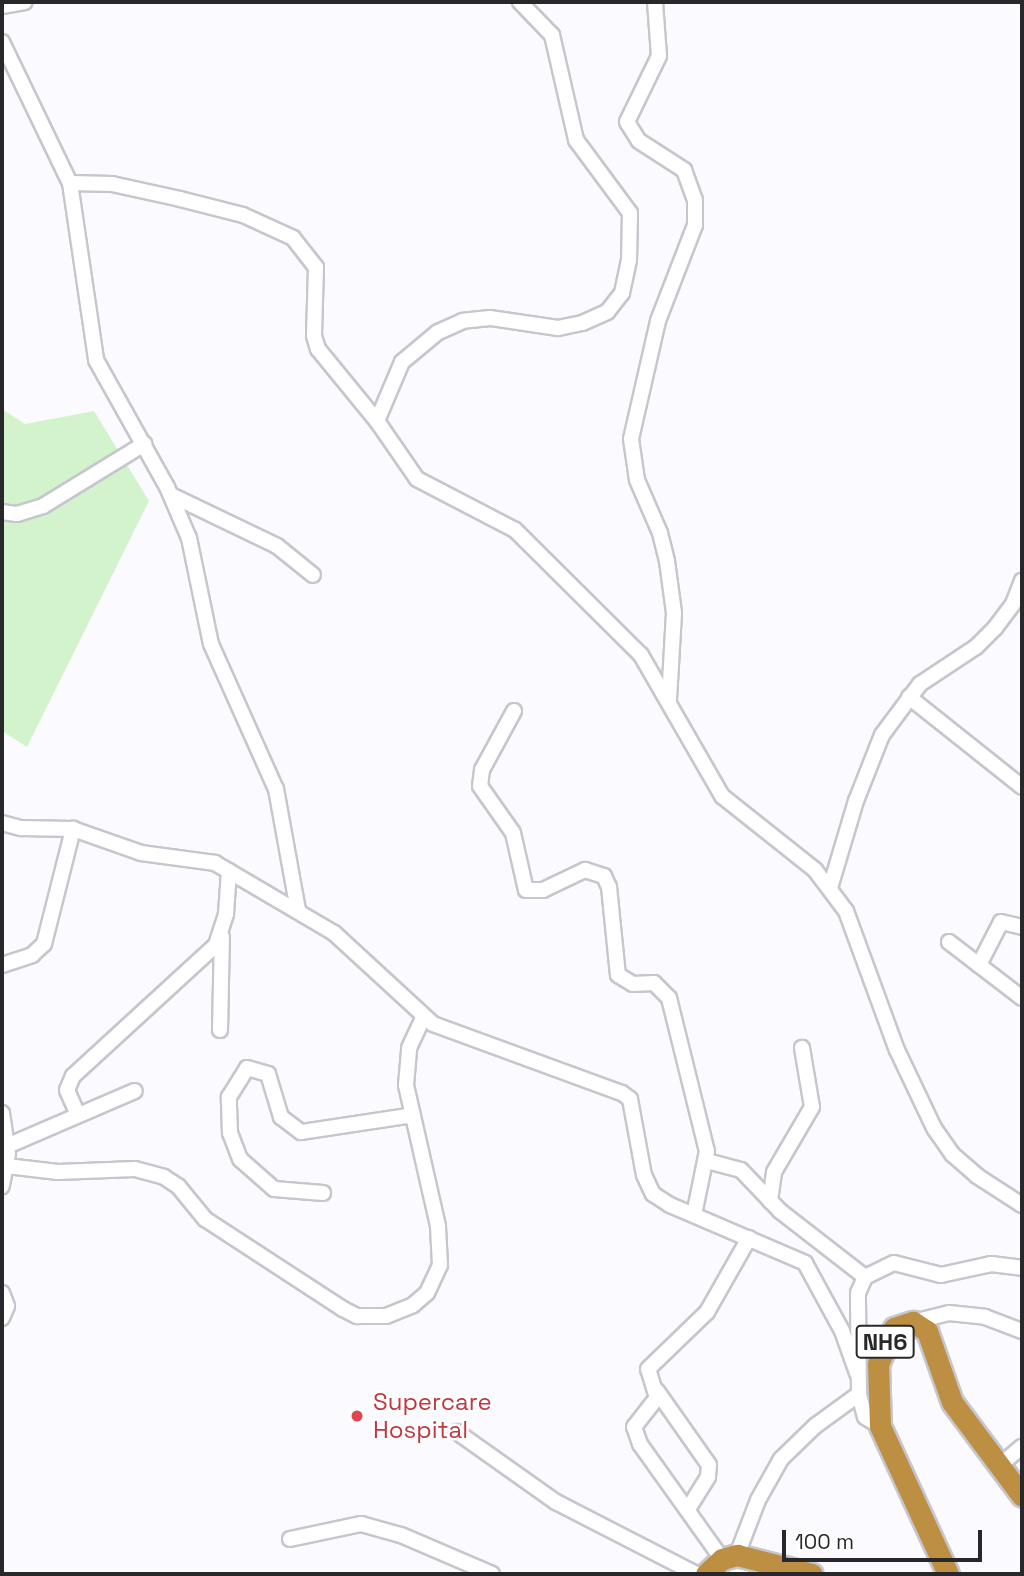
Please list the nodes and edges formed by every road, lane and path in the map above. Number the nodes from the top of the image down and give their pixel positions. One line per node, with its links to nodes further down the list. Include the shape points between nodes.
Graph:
1 (25, 2): 4 (street)
2 (520, 2): 8 (street, via 552,35 576,140 630,213 629,260 622,293 607,312 582,323 558,328 490,318 463,321 438,332 402,362)
3 (655, 2): 15 (street, via 659,56 627,122 639,141 684,170 695,200 687,252 658,321 631,439 637,480 667,561 674,613)
4 (2, 6)
5 (2, 42): 6 (street)
6 (6, 61): 7 (street)
7 (70, 183): 8 (street, via 112,184 180,199 243,215 293,238 316,267 314,336 318,349); 9 (street, via 96,360)
8 (377, 421): 15 (street, via 416,479 515,530 559,569 641,655)
9 (144, 444): 10 (street); 11 (street, via 43,506 17,514)
10 (172, 495): 12 (street, via 270,542); 22 (street, via 195,559 211,645 276,789)
11 (2, 512)
12 (313, 575)
13 (1022, 581): 14 (street, via 1013,604 995,628 976,647 933,673)
14 (909, 697): 17 (street); 21 (street, via 872,755)
15 (669, 703): 21 (street, via 722,796 815,870)
16 (514, 710): 37 (street, via 479,779 513,833 521,883 534,892 585,870 604,876 610,887 618,975 633,984 654,983 669,998 704,1128)
17 (1022, 787)
18 (2, 822): 19 (street, via 21,828)
19 (73, 829): 20 (street, via 141,853 203,859); 26 (street, via 44,944 32,955)
20 (229, 871): 22 (street); 24 (street)
21 (830, 888): 42 (street, via 860,941 897,1050 934,1128 952,1154 977,1176)
22 (298, 910): 29 (street, via 334,933)
23 (1022, 927): 27 (street, via 1001,922)
24 (223, 932): 30 (street); 34 (street, via 206,957 73,1076 67,1090)
25 (949, 942): 27 (street)
26 (2, 965)
27 (979, 965): 28 (street)
28 (1022, 998)
29 (424, 1016): 35 (street, via 405,1066); 43 (street, via 450,1032 622,1093 630,1099 644,1175 653,1194)
30 (220, 1030)
31 (802, 1048): 41 (street, via 812,1107 774,1171)
32 (135, 1091): 34 (street)
33 (2, 1113): 36 (street)
34 (78, 1115): 36 (street)
35 (413, 1115): 38 (street, via 438,1226 440,1265 427,1293 414,1305 386,1316 357,1316 343,1309 215,1227 178,1186 163,1177 135,1169 58,1172); 40 (street, via 301,1132 281,1117 268,1074 247,1068 229,1097 232,1147 274,1189)
36 (7, 1146): 38 (street)
37 (707, 1161): 41 (street, via 741,1170); 43 (street)
38 (7, 1166): 39 (street)
39 (2, 1186)
40 (323, 1193)
41 (770, 1201): 46 (street)
42 (1022, 1205)
43 (694, 1215): 44 (street)
44 (749, 1238): 51 (street, via 805,1263 842,1331); 52 (street, via 708,1312 648,1369)
45 (1022, 1268): 46 (street, via 974,1266 941,1275 894,1263)
46 (865, 1277): 51 (street, via 858,1293)
47 (2, 1293): 48 (street, via 7,1306)
48 (2, 1318)
49 (913, 1322): 50 (street, via 948,1312 985,1317); 54 (highway, NH6, via 894,1328 877,1364); 57 (highway, NH6, via 932,1339 951,1402)
50 (1022, 1331)
51 (857, 1373): 53 (street)
52 (657, 1391): 59 (street, via 709,1465 708,1477); 59 (street, via 634,1433)
53 (859, 1394): 54 (street, via 865,1417); 61 (street, via 815,1426 782,1460)
54 (880, 1426): 66 (highway, NH6)
55 (457, 1432): 63 (street, via 556,1502)
56 (1022, 1447): 57 (street)
57 (999, 1466): 58 (highway, NH6)
58 (1022, 1496)
59 (688, 1509): 61 (street)
60 (290, 1539): 62 (street, via 361,1524 401,1535)
61 (730, 1557): 64 (highway); 65 (highway)
62 (492, 1574)
63 (696, 1574)
64 (706, 1574)
65 (812, 1574)
66 (948, 1574)

